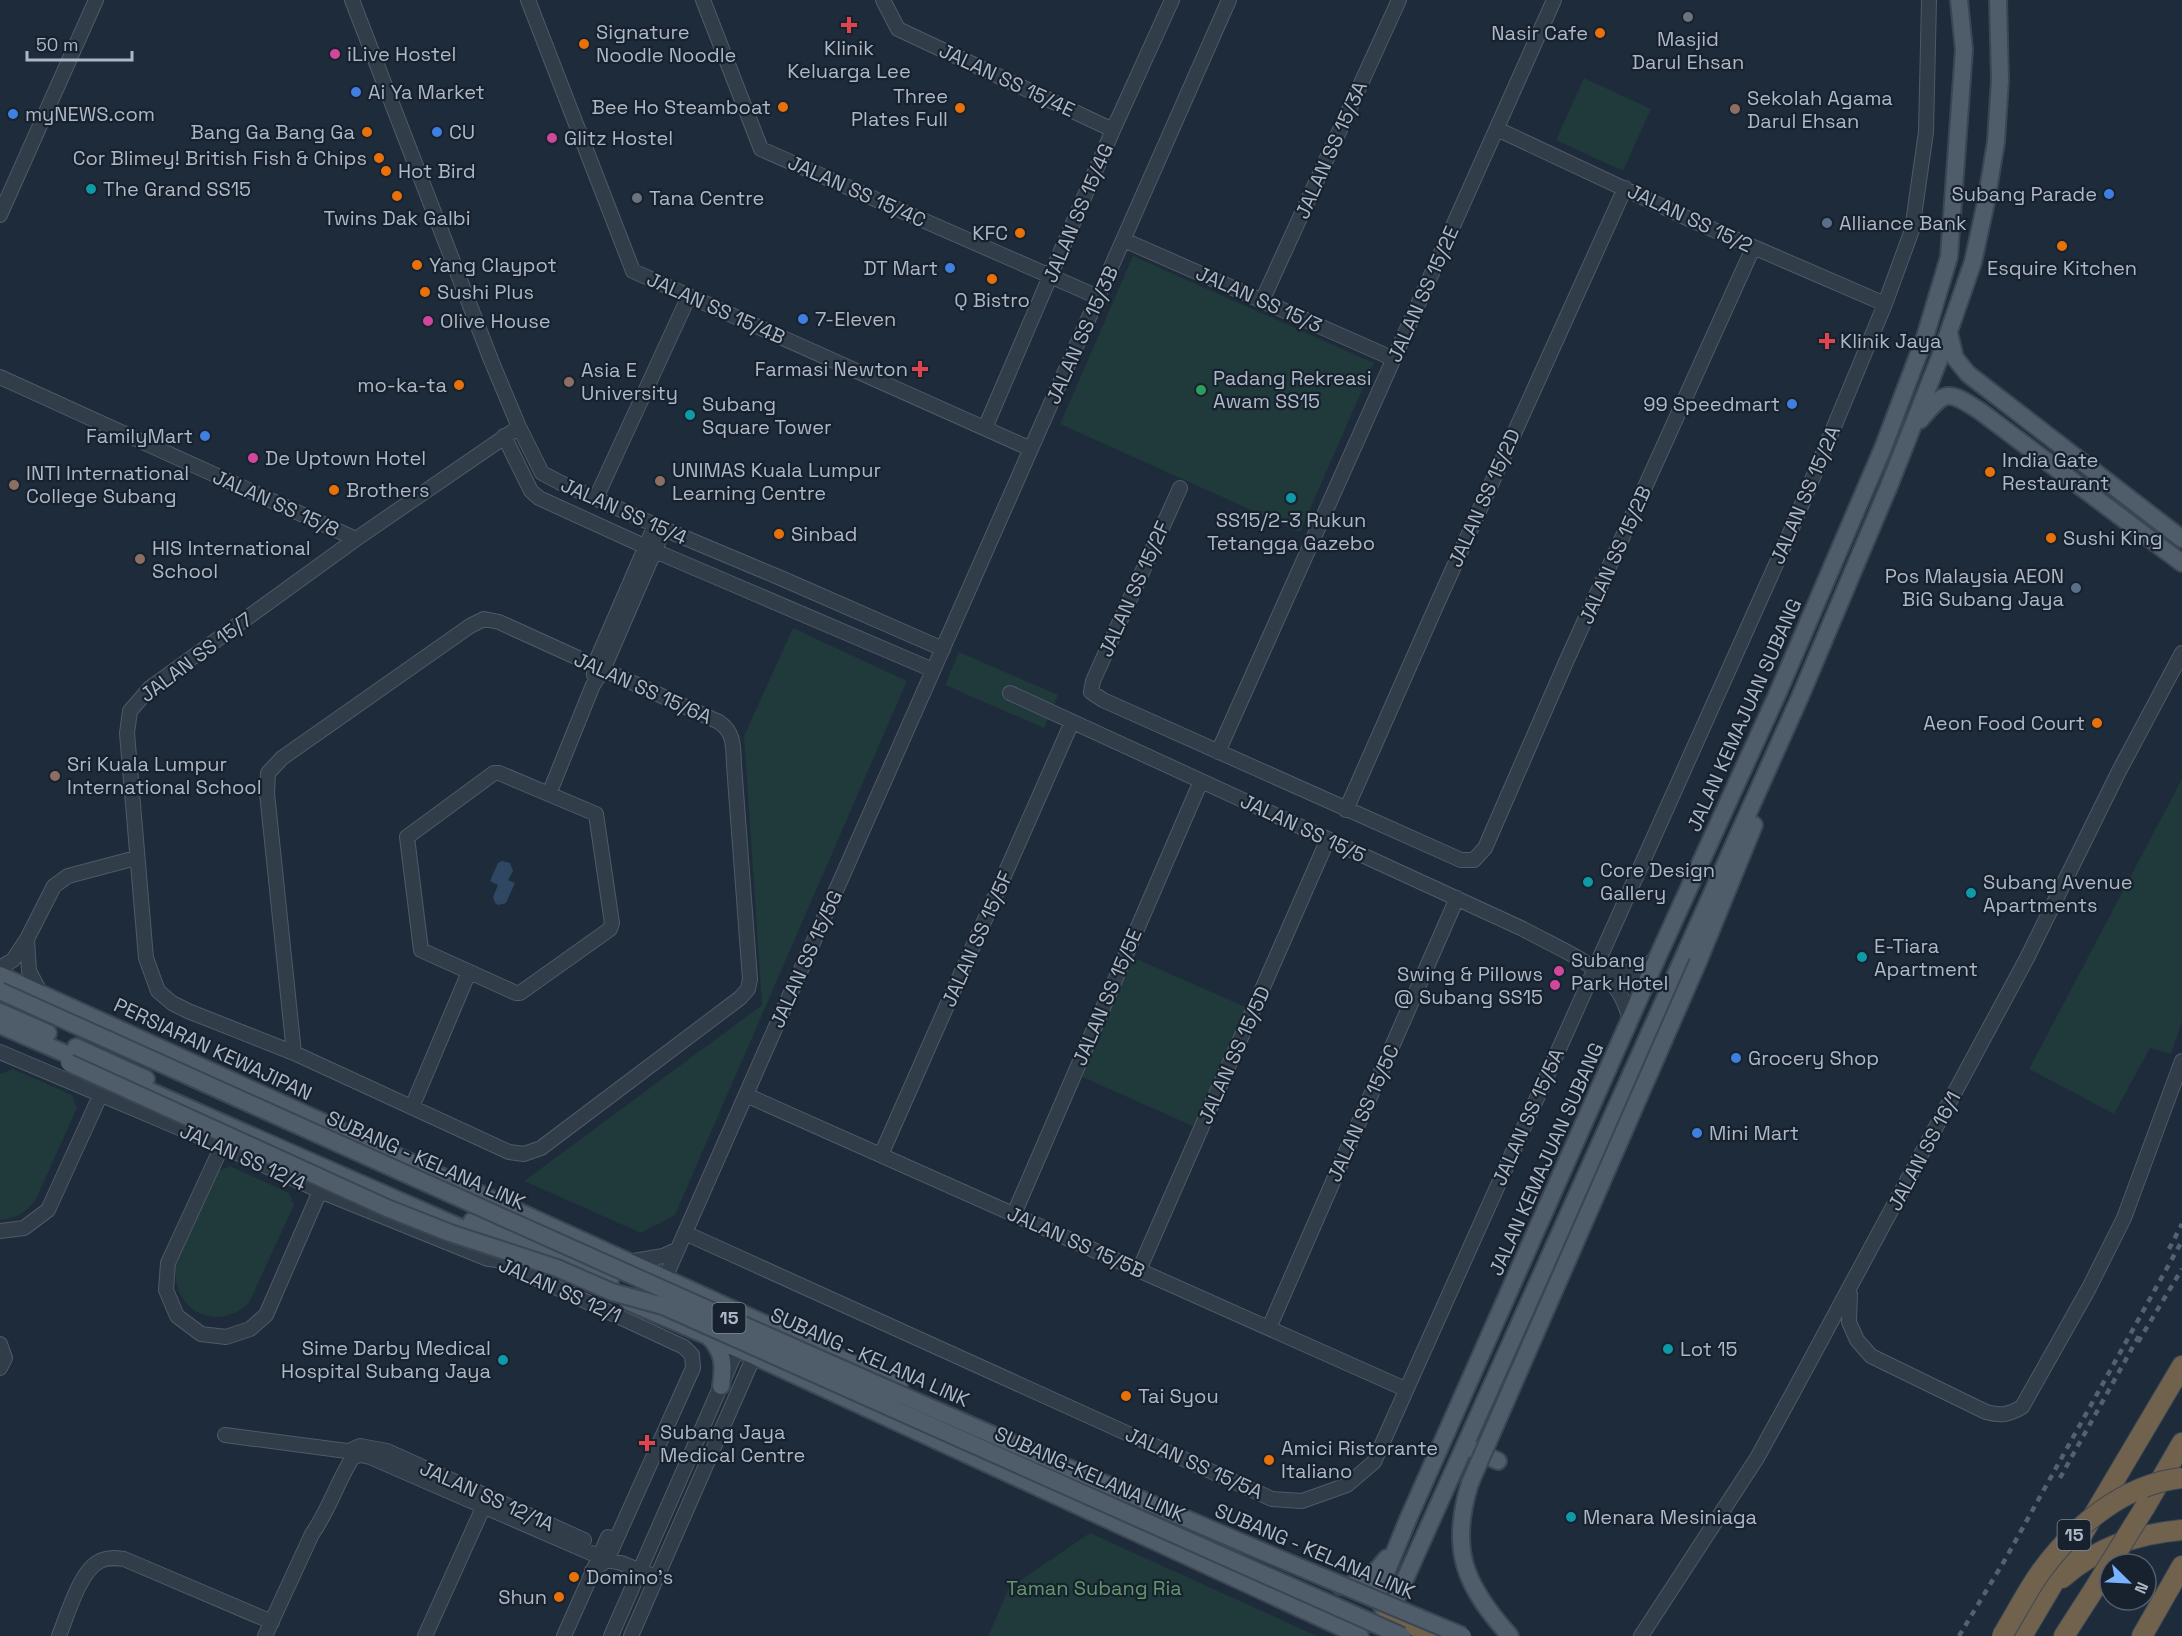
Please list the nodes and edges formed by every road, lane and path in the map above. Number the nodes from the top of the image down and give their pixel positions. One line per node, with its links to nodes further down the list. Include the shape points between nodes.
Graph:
1 (96, 0): 16 (street)
2 (352, 0): 27 (street, JALAN SS 15/4)
3 (528, 0): 20 (street, JALAN SS 15/4B, via 633,271)
4 (703, 0): 19 (street, JALAN SS 15/4C, via 761,149)
5 (883, 0): 14 (street, JALAN SS 15/4E, via 898,29)
6 (1172, 0): 14 (street, JALAN SS 15/4G)
7 (1229, 0): 17 (street, JALAN SS 15/3B)
8 (1399, 0): 22 (street, JALAN SS 15/3A)
9 (1554, 0): 13 (street, JALAN SS 15/2E)
10 (1929, 0): 23 (street, JALAN SS 15/2A, via 1926,132 1914,218)
11 (1959, 0): 54 (main road, JALAN KEMAJUAN SUBANG, via 1964,50 1949,257 1925,337 1883,448 1782,684)
12 (1998, 0): 24 (main road, via 2000,80 1996,142 1973,262)
13 (1497, 129): 15 (street, JALAN SS 15/2); 25 (street, JALAN SS 15/2E)
14 (1113, 130): 19 (street, JALAN SS 15/4G)
15 (1625, 188): 18 (street, JALAN SS 15/2); 49 (street, JALAN SS 15/2D)
16 (0, 215)
17 (1124, 240): 21 (street, JALAN SS 15/3B); 22 (street, JALAN SS 15/3)
18 (1753, 248): 23 (street, JALAN SS 15/2); 49 (street, JALAN SS 15/2B, via 1485,848 1474,860 1461,860)
19 (1051, 276): 21 (street, JALAN SS 15/4C); 28 (street, JALAN SS 15/4G)
20 (689, 296): 28 (street, JALAN SS 15/4B); 33 (street)
21 (1098, 297): 31 (street, JALAN SS 15/3B)
22 (1262, 301): 25 (street, JALAN SS 15/3)
23 (1885, 304): 56 (street, JALAN SS 15/2A, via 1785,544)
24 (1949, 333): 29 (main road); 35 (main road, via 1955,358 1968,374)
25 (1394, 359): 46 (street, JALAN SS 15/2E)
26 (0, 377): 36 (street, JALAN SS 15/8)
27 (519, 427): 30 (street, JALAN SS 15/7); 33 (street, JALAN SS 15/4, via 542,472)
28 (985, 428): 31 (street, JALAN SS 15/4B)
29 (1910, 432): 38 (main road, via 1936,401 1945,395 1958,397); 44 (main road)
30 (504, 436): 36 (street, JALAN SS 15/7); 37 (street, JALAN SS 15/4, via 535,495)
31 (1031, 448): 39 (street, JALAN SS 15/3B)
32 (1180, 488): 46 (street, JALAN SS 15/2F, via 1091,692)
33 (596, 498): 34 (street, JALAN SS 15/4)
34 (660, 527): 37 (street); 39 (street, JALAN SS 15/4)
35 (2182, 538)
36 (356, 539): 51 (street, JALAN SS 15/7, via 150,688 130,711 127,733)
37 (651, 549): 41 (street); 42 (street, JALAN SS 15/4)
38 (2182, 563)
39 (943, 649): 42 (street, JALAN SS 15/3B)
40 (2182, 653): 85 (street, JALAN SS 16/1, via 2027,958)
41 (598, 668): 48 (street); 66 (street, JALAN SS 15/6A, via 500,622 484,619 282,758 268,773); 70 (street, JALAN SS 15/6A, via 728,728 748,989 541,1148 524,1155 509,1152)
42 (933, 670): 68 (street, JALAN SS 15/5G)
43 (1010, 693): 45 (street, JALAN SS 15/5)
44 (1800, 697): 99 (main road); 125 (main road, bridge, via 1758,817 1698,962 1462,1508 1460,1529 1467,1573 1489,1612)
45 (1072, 722): 47 (street, JALAN SS 15/5); 72 (street, JALAN SS 15/5F)
46 (1218, 752): 49 (street)
47 (1201, 780): 50 (street, JALAN SS 15/5); 76 (street, JALAN SS 15/5E)
48 (549, 794): 57 (street, via 596,814 610,929 520,993); 57 (street, via 494,773 407,837 421,950)
49 (1346, 810)
50 (1328, 839): 52 (street, JALAN SS 15/5); 83 (street, JALAN SS 15/5D)
51 (136, 858): 53 (street, via 68,876 54,886); 66 (street, JALAN SS 15/7, via 146,958 158,991 188,1011)
52 (1456, 898): 56 (street, JALAN SS 15/5); 88 (street, JALAN SS 15/5C)
53 (27, 939): 55 (street, via 13,960); 60 (street, via 29,971)
54 (1658, 956): 56 (street, JALAN SS 15/5, via 1636,974); 62 (main road, JALAN KEMAJUAN SUBANG)
55 (0, 968)
56 (1594, 968): 62 (street, JALAN SS 15/5, via 1615,987); 96 (street, JALAN SS 15/5A)
57 (469, 972): 70 (street)
58 (0, 975): 60 (main road, PERSIARAN KEWAJIPAN)
59 (0, 991): 124 (main road, SUBANG - KELANA LINK / 15, bridge, via 1147,1503)
60 (41, 994): 79 (main road, PERSIARAN KEWAJIPAN)
61 (0, 1012): 86 (main road, SUBANG - KELANA LINK / 15, bridge)
62 (1631, 1020): 105 (main road, JALAN KEMAJUAN SUBANG)
63 (0, 1025): 73 (main road)
64 (0, 1031): 86 (main road, bridge, via 387,1208 557,1268 612,1292)
65 (0, 1052): 69 (street, JALAN SS 12/4)
66 (294, 1053): 70 (street, JALAN SS 15/7)
67 (2182, 1061): 85 (street, via 2124,1218 2022,1407 1999,1416 1986,1412 1871,1356 1857,1340 1849,1322)
68 (746, 1095): 72 (street, JALAN SS 15/5B); 78 (street, JALAN SS 15/5G)
69 (100, 1096): 71 (street, JALAN SS 12/4); 77 (street, via 48,1210 24,1228)
70 (412, 1107)
71 (222, 1146): 74 (street, JALAN SS 12/4); 75 (street, via 168,1263 166,1290 177,1316 201,1334 226,1337 250,1329 266,1315)
72 (881, 1155): 76 (street, JALAN SS 15/5B)
73 (303, 1158): 74 (street); 89 (main road)
74 (295, 1179): 75 (street, JALAN SS 12/4)
75 (320, 1191): 81 (street, JALAN SS 12/4)
76 (1014, 1214): 83 (street, JALAN SS 15/5B)
77 (0, 1231)
78 (685, 1233): 80 (street, JALAN SS 15/5G); 96 (street, JALAN SS 15/5A, via 1272,1498 1302,1501 1347,1485 1374,1462)
79 (592, 1245): 82 (main road, PERSIARAN KEWAJIPAN); 87 (main road, via 616,1263)
80 (678, 1249): 82 (street, via 663,1256); 84 (street, JALAN SS 15/5G)
81 (488, 1259): 106 (street, JALAN SS 12/1, via 670,1340 692,1355 693,1368)
82 (628, 1262): 84 (main road, PERSIARAN KEWAJIPAN)
83 (1139, 1270): 88 (street, JALAN SS 15/5B)
84 (665, 1278): 87 (main road, PERSIARAN KEWAJIPAN)
85 (1850, 1289): 126 (street, JALAN SS 16/1, via 1757,1458)
86 (663, 1306): 122 (main road, SUBANG-KELANA LINK / 15, bridge)
87 (763, 1326): 91 (main road, via 745,1333); 92 (main road); 110 (main road, PERSIARAN KEWAJIPAN)
88 (1269, 1328): 96 (street, JALAN SS 15/5B)
89 (707, 1336): 91 (main road); 95 (main road, via 722,1355)
90 (0, 1344): 94 (street, via 4,1358)
91 (737, 1349): 92 (main road); 95 (street)
92 (754, 1356): 109 (street); 114 (main road)
93 (2182, 1366): 112 (highway)
94 (0, 1368)
95 (721, 1386): 108 (street)
96 (1405, 1389)
97 (225, 1435): 100 (street, JALAN SS 12/1A)
98 (2182, 1443): 129 (highway, bridge)
99 (1465, 1446): 101 (main road); 111 (main road)
100 (350, 1454): 103 (street, JALAN SS 12/1A, via 370,1457); 113 (street, via 321,1502 312,1534)
101 (1498, 1461)
102 (2182, 1478): 127 (highway, 15, bridge, via 2139,1489 2090,1518 2056,1552)
103 (486, 1501): 106 (street, JALAN SS 12/1A); 117 (street)
104 (2182, 1530): 112 (highway, via 2123,1541 2097,1552 2057,1583)
105 (1398, 1543): 110 (main road, via 1371,1578 1355,1585); 111 (main road, JALAN KEMAJUAN SUBANG, via 1377,1597)
106 (608, 1556): 108 (street, JALAN SS 12/1A); 118 (street, via 592,1571)
107 (2182, 1566): 130 (highway)
108 (639, 1570): 109 (street, JALAN SS 12/1A); 119 (street)
109 (658, 1578): 120 (street)
110 (1330, 1587): 111 (main road, PERSIARAN KEWAJIPAN)
111 (1389, 1615): 114 (main road, via 1366,1623); 123 (highway)
112 (2033, 1619): 128 (highway)
113 (272, 1622): 115 (street, via 124,1558 112,1557 90,1568); 116 (street)
114 (1333, 1623): 121 (main road)
115 (59, 1636)
116 (266, 1636)
117 (425, 1636)
118 (564, 1636)
119 (611, 1636)
120 (631, 1636)
121 (1360, 1636)
122 (1402, 1636)
123 (1440, 1636)
124 (1463, 1636)
125 (1510, 1636)
126 (1641, 1636)
127 (2002, 1636)
128 (2022, 1636)
129 (2064, 1636)
130 (2142, 1636)

